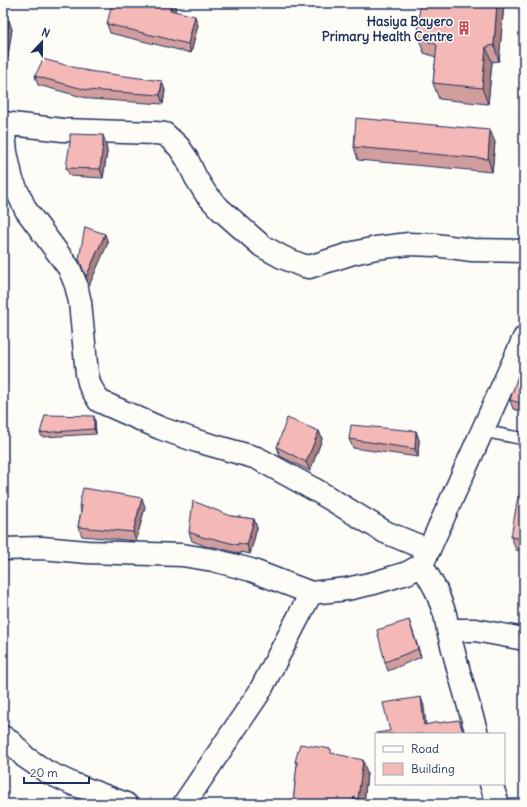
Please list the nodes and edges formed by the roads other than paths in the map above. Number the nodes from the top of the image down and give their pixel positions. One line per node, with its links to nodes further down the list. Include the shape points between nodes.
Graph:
1 (3, 124): 2 (street, via 64,130 165,134 179,147 206,194 220,209 262,246 309,267 353,253 409,244 472,250); 7 (street, via 12,180 26,210 69,268 76,285 87,374 90,386 99,401 168,431 257,458)
2 (524, 251)
3 (524, 338): 4 (street)
4 (483, 431): 5 (lane); 7 (street)
5 (524, 439)
6 (3, 550): 8 (street, via 42,548 182,555 251,570)
7 (425, 558): 8 (street, via 407,573 347,589); 9 (street, via 445,614)
8 (311, 593): 15 (street, via 259,693)
9 (448, 630): 10 (street, via 475,630); 11 (street)
10 (524, 639)
11 (477, 733)
12 (3, 737): 14 (street, via 47,772)
13 (491, 785): 16 (street)
14 (126, 804)
15 (184, 804)
16 (498, 804)

